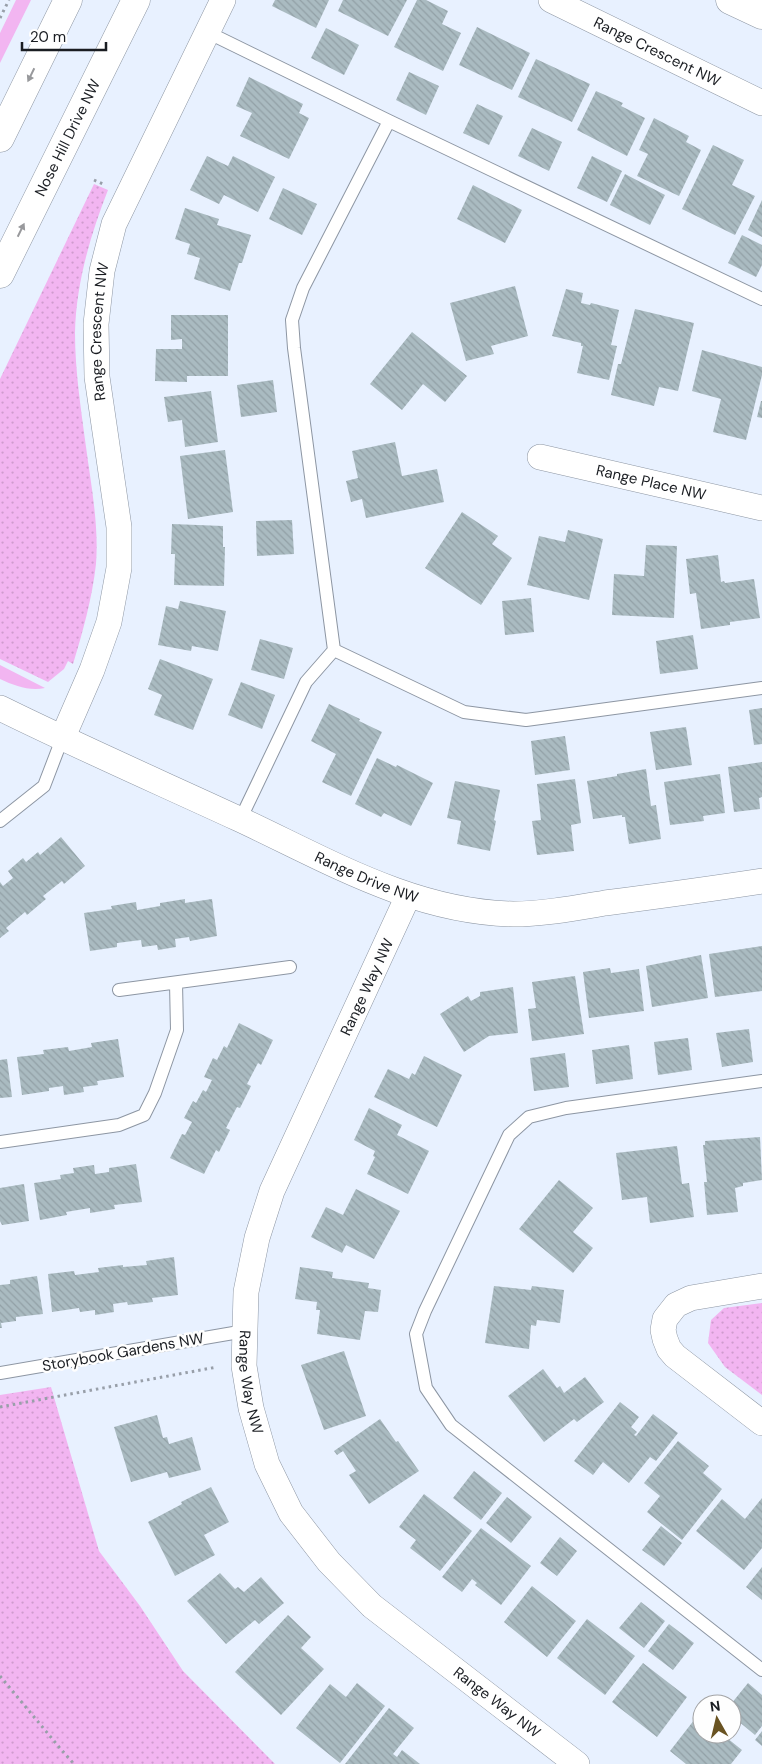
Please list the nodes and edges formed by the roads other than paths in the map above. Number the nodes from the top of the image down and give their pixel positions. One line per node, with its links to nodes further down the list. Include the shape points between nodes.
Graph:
1 (68, 0): 10 (main road, one-way to 10)
2 (136, 0): 11 (main road, Nose Hill Drive NW, one-way to 2)
3 (223, 0): 7 (street, Range Crescent NW)
4 (551, 0): 8 (street, Range Crescent NW)
5 (730, 0): 6 (main road)
6 (762, 15)
7 (207, 32): 9 (lane); 18 (street, Range Crescent NW, via 114,224 102,272 96,324 97,377 119,526 119,568 109,622)
8 (762, 103)
9 (389, 121): 12 (lane); 15 (lane, via 303,288 292,320)
10 (0, 138)
11 (0, 274)
12 (762, 299)
13 (540, 456): 14 (street, Range Place NW)
14 (762, 508)
15 (334, 650): 16 (lane, via 464,712 526,720); 19 (lane, via 306,682)
16 (762, 688)
17 (0, 708): 18 (street, Range Drive NW)
18 (62, 739): 19 (street, Range Drive NW); 20 (lane, via 44,786)
19 (240, 820): 22 (street, Range Drive NW, via 348,873)
20 (0, 821)
21 (762, 881): 22 (street, Range Drive NW, via 513,914 466,910)
22 (408, 896): 29 (street, Range Way NW, via 272,1191 257,1238 246,1292)
23 (290, 966): 24 (lane)
24 (176, 983): 25 (lane); 27 (lane, via 177,1030 155,1093 144,1114 120,1124)
25 (119, 990)
26 (762, 1081): 32 (lane, via 566,1108 529,1117 508,1135 416,1334 426,1388 451,1425)
27 (0, 1142)
28 (762, 1286): 31 (street, via 683,1300 670,1312 664,1330 668,1349 675,1356)
29 (245, 1331): 30 (lane, Storybook Gardens NW); 33 (street, Range Way NW, via 244,1366 251,1408 267,1464 291,1513 329,1562 372,1606)
30 (0, 1373)
31 (762, 1423)
32 (762, 1670)
33 (577, 1764)

